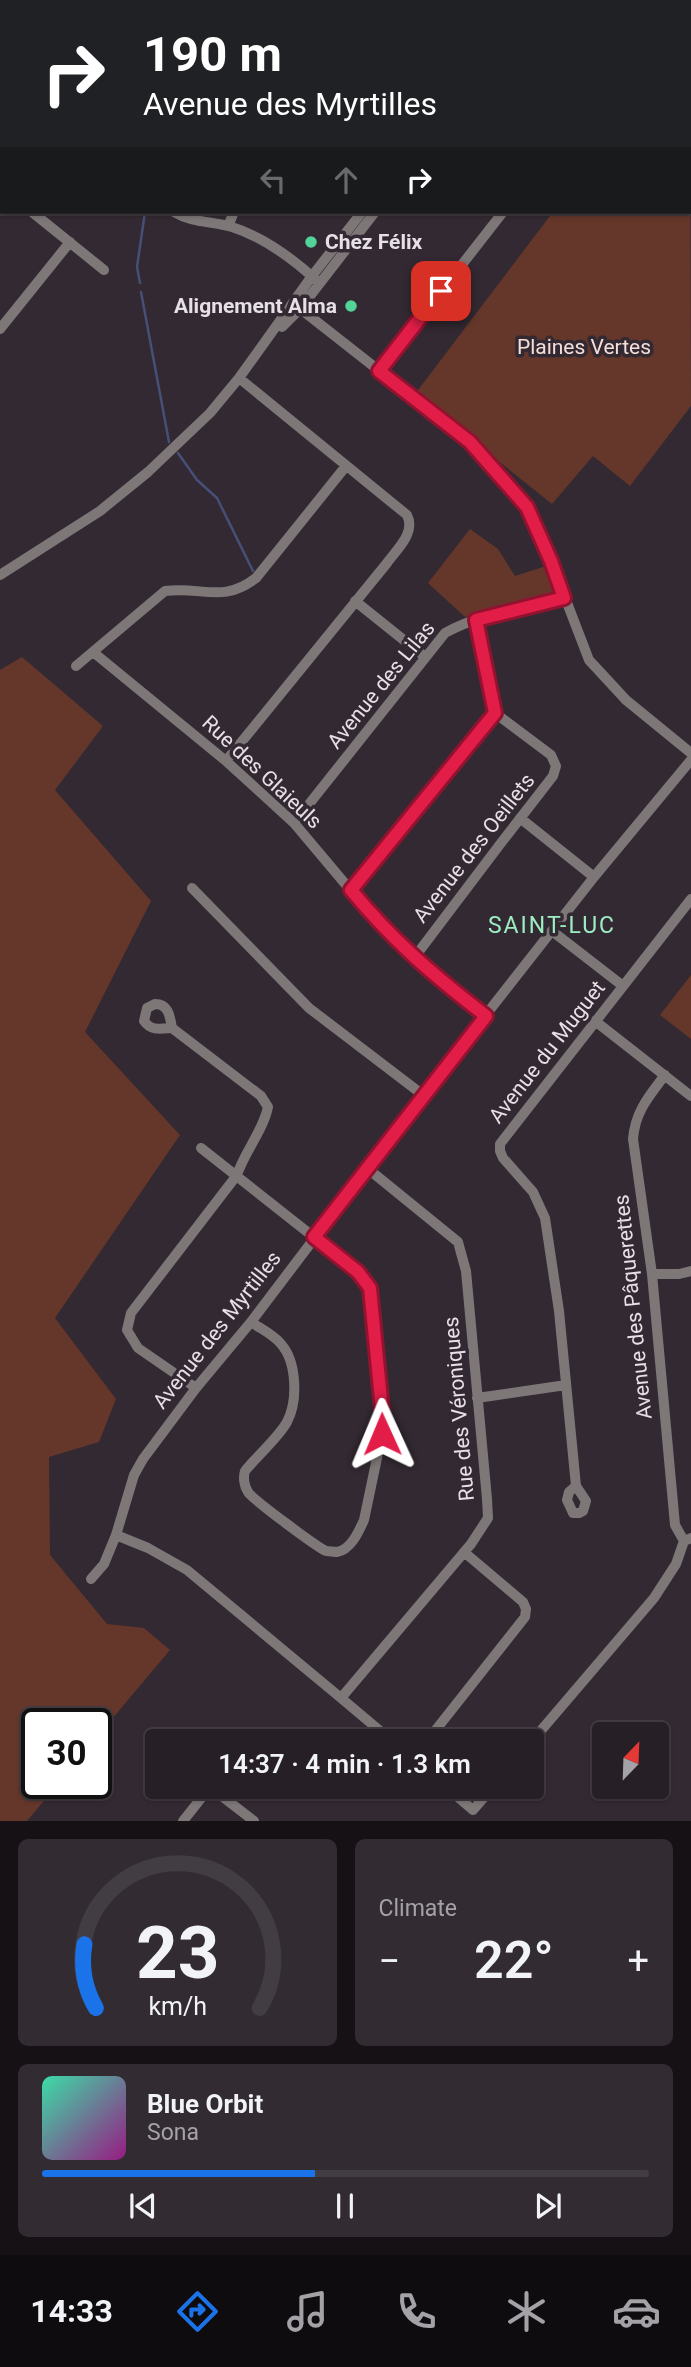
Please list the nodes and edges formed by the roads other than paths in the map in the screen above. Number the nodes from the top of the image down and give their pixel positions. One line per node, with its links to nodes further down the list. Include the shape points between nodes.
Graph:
1 (35, 214): 8 (street)
2 (176, 214): 7 (street)
3 (233, 214): 7 (street)
4 (361, 214): 10 (street)
5 (373, 214): 10 (street)
6 (501, 214): 13 (street)
7 (228, 226): 10 (street, via 256,235)
8 (70, 242): 9 (street); 12 (street)
9 (104, 271)
10 (316, 280): 11 (street)
11 (297, 306): 13 (street); 14 (street)
12 (0, 328)
13 (379, 371): 17 (street, via 470,442 527,507)
14 (239, 378): 15 (street); 16 (street, via 210,413 100,512)
15 (346, 466): 18 (street, via 411,523 409,533); 20 (street, via 256,578 229,593 165,591)
16 (0, 575)
17 (564, 598): 19 (street, Avenue des Lilas); 24 (street, via 589,660 626,701)
18 (355, 601): 21 (street); 26 (street)
19 (476, 620): 21 (street, Avenue des Lilas, via 445,633); 23 (street)
20 (93, 652): 22 (street); 26 (street, Rue des Glaieuls)
21 (425, 657): 28 (street, Avenue des Lilas)
22 (76, 666)
23 (495, 713): 27 (street, Avenue des Oeillets, via 551,755 556,766); 31 (street)
24 (691, 753)
25 (691, 760): 29 (street, Avenue des Myrtilles)
26 (226, 761): 28 (street, Rue des Glaieuls)
27 (520, 818): 29 (street); 34 (street, Avenue des Oeillets)
28 (294, 823): 31 (street, Rue des Glaieuls)
29 (594, 877): 33 (street, Avenue des Myrtilles)
30 (192, 888): 40 (street, via 309,1007)
31 (351, 890): 34 (street, Rue des Glaieuls)
32 (691, 900): 35 (street, Avenue du Muguet)
33 (552, 931): 35 (street); 36 (street, Avenue des Myrtilles)
34 (414, 958): 36 (street, Rue des Glaieuls)
35 (623, 986): 37 (street, Avenue du Muguet)
36 (486, 1016): 40 (street, Avenue des Myrtilles)
37 (595, 1021): 39 (street); 49 (street, Avenue du Muguet, via 500,1144 503,1158 533,1192 545,1218)
38 (172, 1028): 44 (street, via 261,1096 268,1107)
39 (665, 1076): 41 (street); 47 (street, Avenue des Pâquerettes, via 639,1111 633,1139)
40 (423, 1095): 43 (street, Avenue des Myrtilles)
41 (691, 1096)
42 (201, 1148): 44 (street)
43 (367, 1168): 45 (street, Avenue des Myrtilles); 51 (street, Rue des Véroniques, via 458,1242 466,1271)
44 (237, 1175): 45 (street); 50 (street, via 131,1312 127,1330 138,1348)
45 (314, 1237): 48 (street, Avenue des Myrtilles); 48 (street, via 358,1272 370,1288 382,1410 382,1434 364,1520 359,1533 338,1552 310,1540 248,1493 245,1471 287,1423 295,1386 282,1345)
46 (691, 1271): 47 (street)
47 (652, 1274): 54 (street, Avenue des Pâquerettes, via 676,1525)
48 (251, 1322): 50 (street, Avenue des Myrtilles)
49 (566, 1385): 51 (street); 52 (street, Avenue du Muguet)
50 (196, 1388): 53 (street, Avenue des Myrtilles, via 142,1459)
51 (477, 1398): 55 (street, Rue des Véroniques, via 488,1518)
52 (576, 1486)
53 (116, 1535): 56 (street, Avenue des Myrtilles, via 104,1564); 57 (street, via 187,1570)
54 (687, 1539): 60 (street, via 654,1598)
55 (464, 1552): 57 (street, Rue des Véroniques); 59 (street, via 523,1602 525,1617)
56 (91, 1579)
57 (341, 1698): 58 (street)
58 (378, 1729)
59 (436, 1729)
60 (542, 1729)
61 (200, 1799): 65 (street)
62 (226, 1799): 66 (street)
63 (460, 1799): 64 (street, via 473,1810)
64 (483, 1799)
65 (183, 1821)
66 (254, 1821)

